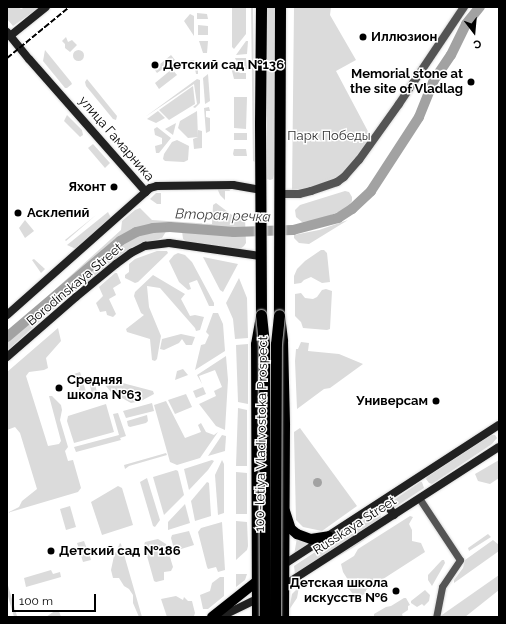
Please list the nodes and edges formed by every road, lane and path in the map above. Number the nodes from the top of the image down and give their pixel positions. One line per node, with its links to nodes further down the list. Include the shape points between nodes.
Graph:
1 (46, 7): 5 (main road)
2 (261, 7): 6 (highway)
3 (280, 7): 8 (highway, 100-letiya Vladivostoka Prospect)
4 (464, 7): 8 (street, via 399,104 344,177 311,191)
5 (9, 34): 7 (main road, улица Гамарника)
6 (260, 190): 7 (main road, улица Гамарника, via 233,185 157,186); 9 (highway)
7 (146, 192): 10 (main road, Borodinskaya Street)
8 (280, 194): 12 (highway, 100-letiya Vladivostoka Prospect)
9 (260, 253): 11 (highway); 13 (main road, Borodinskaya Street, via 158,243 131,252)
10 (7, 315)
11 (261, 315): 20 (highway, via 256,344); 31 (highway, 100-letiya Vladivostoka Prospect, bridge, via 264,345)
12 (279, 315): 19 (highway, via 282,340); 32 (highway, 100-letiya Vladivostoka Prospect, bridge, via 276,344)
13 (7, 357)
14 (498, 428): 18 (main road, Russkaya Street)
15 (499, 447): 17 (main road, Russkaya Street)
16 (269, 493): 21 (street)
17 (420, 498): 22 (main road, Russkaya Street); 34 (street, via 460,560 442,587)
18 (384, 500): 22 (main road); 23 (main road, Russkaya Street)
19 (283, 506): 21 (highway, via 277,514); 23 (main road, via 291,529 297,534 310,539); 24 (highway)
20 (256, 510): 21 (highway); 25 (highway)
21 (270, 515)
22 (394, 515): 26 (main road, Russkaya Street)
23 (329, 536): 24 (main road, Russkaya Street)
24 (282, 566): 25 (main road, Russkaya Street); 26 (highway)
25 (256, 582): 27 (highway); 28 (main road)
26 (283, 586): 27 (main road, Russkaya Street); 33 (highway)
27 (256, 599): 29 (main road, Russkaya Street); 30 (highway)
28 (212, 617)
29 (220, 617)
30 (257, 617)
31 (265, 617)
32 (275, 617)
33 (283, 617)
34 (436, 617)

